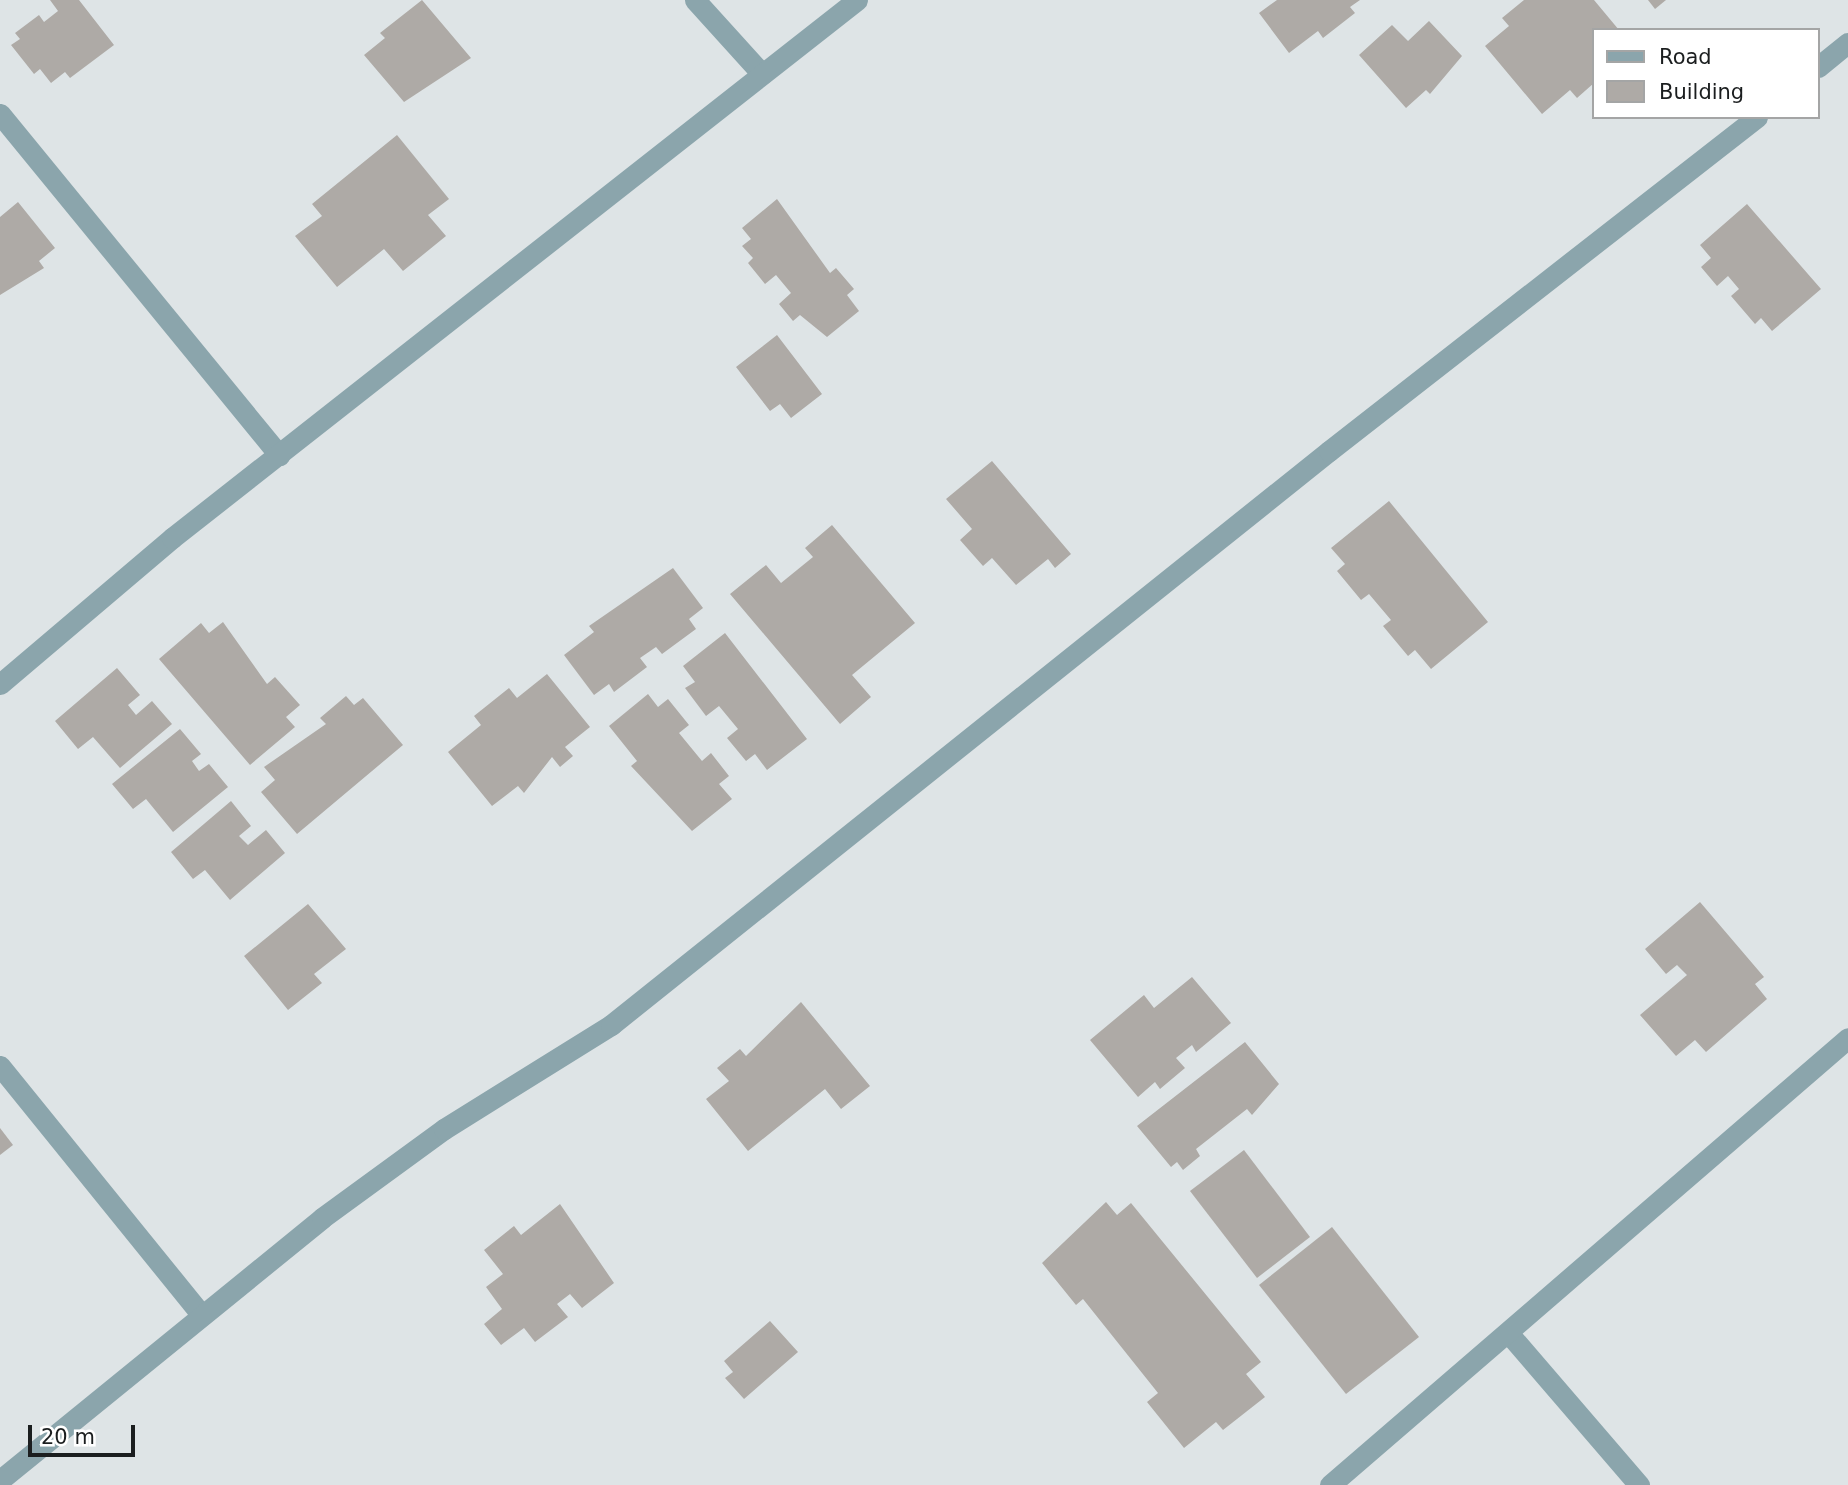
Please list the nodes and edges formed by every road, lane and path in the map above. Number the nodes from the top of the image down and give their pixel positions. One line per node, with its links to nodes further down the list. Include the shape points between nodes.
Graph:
1 (695, 0): 5 (street)
2 (857, 0): 5 (street)
3 (1848, 43): 4 (street)
4 (1820, 65)
5 (762, 74): 8 (street)
6 (0, 114): 8 (street)
7 (1754, 119): 12 (street, via 1329,450 611,1026 444,1129)
8 (279, 455): 9 (street)
9 (0, 684)
10 (1848, 1038): 13 (street)
11 (0, 1066): 12 (street)
12 (200, 1313): 14 (street)
13 (1510, 1335): 15 (street); 16 (street)
14 (0, 1480)
15 (1330, 1485)
16 (1639, 1485)

